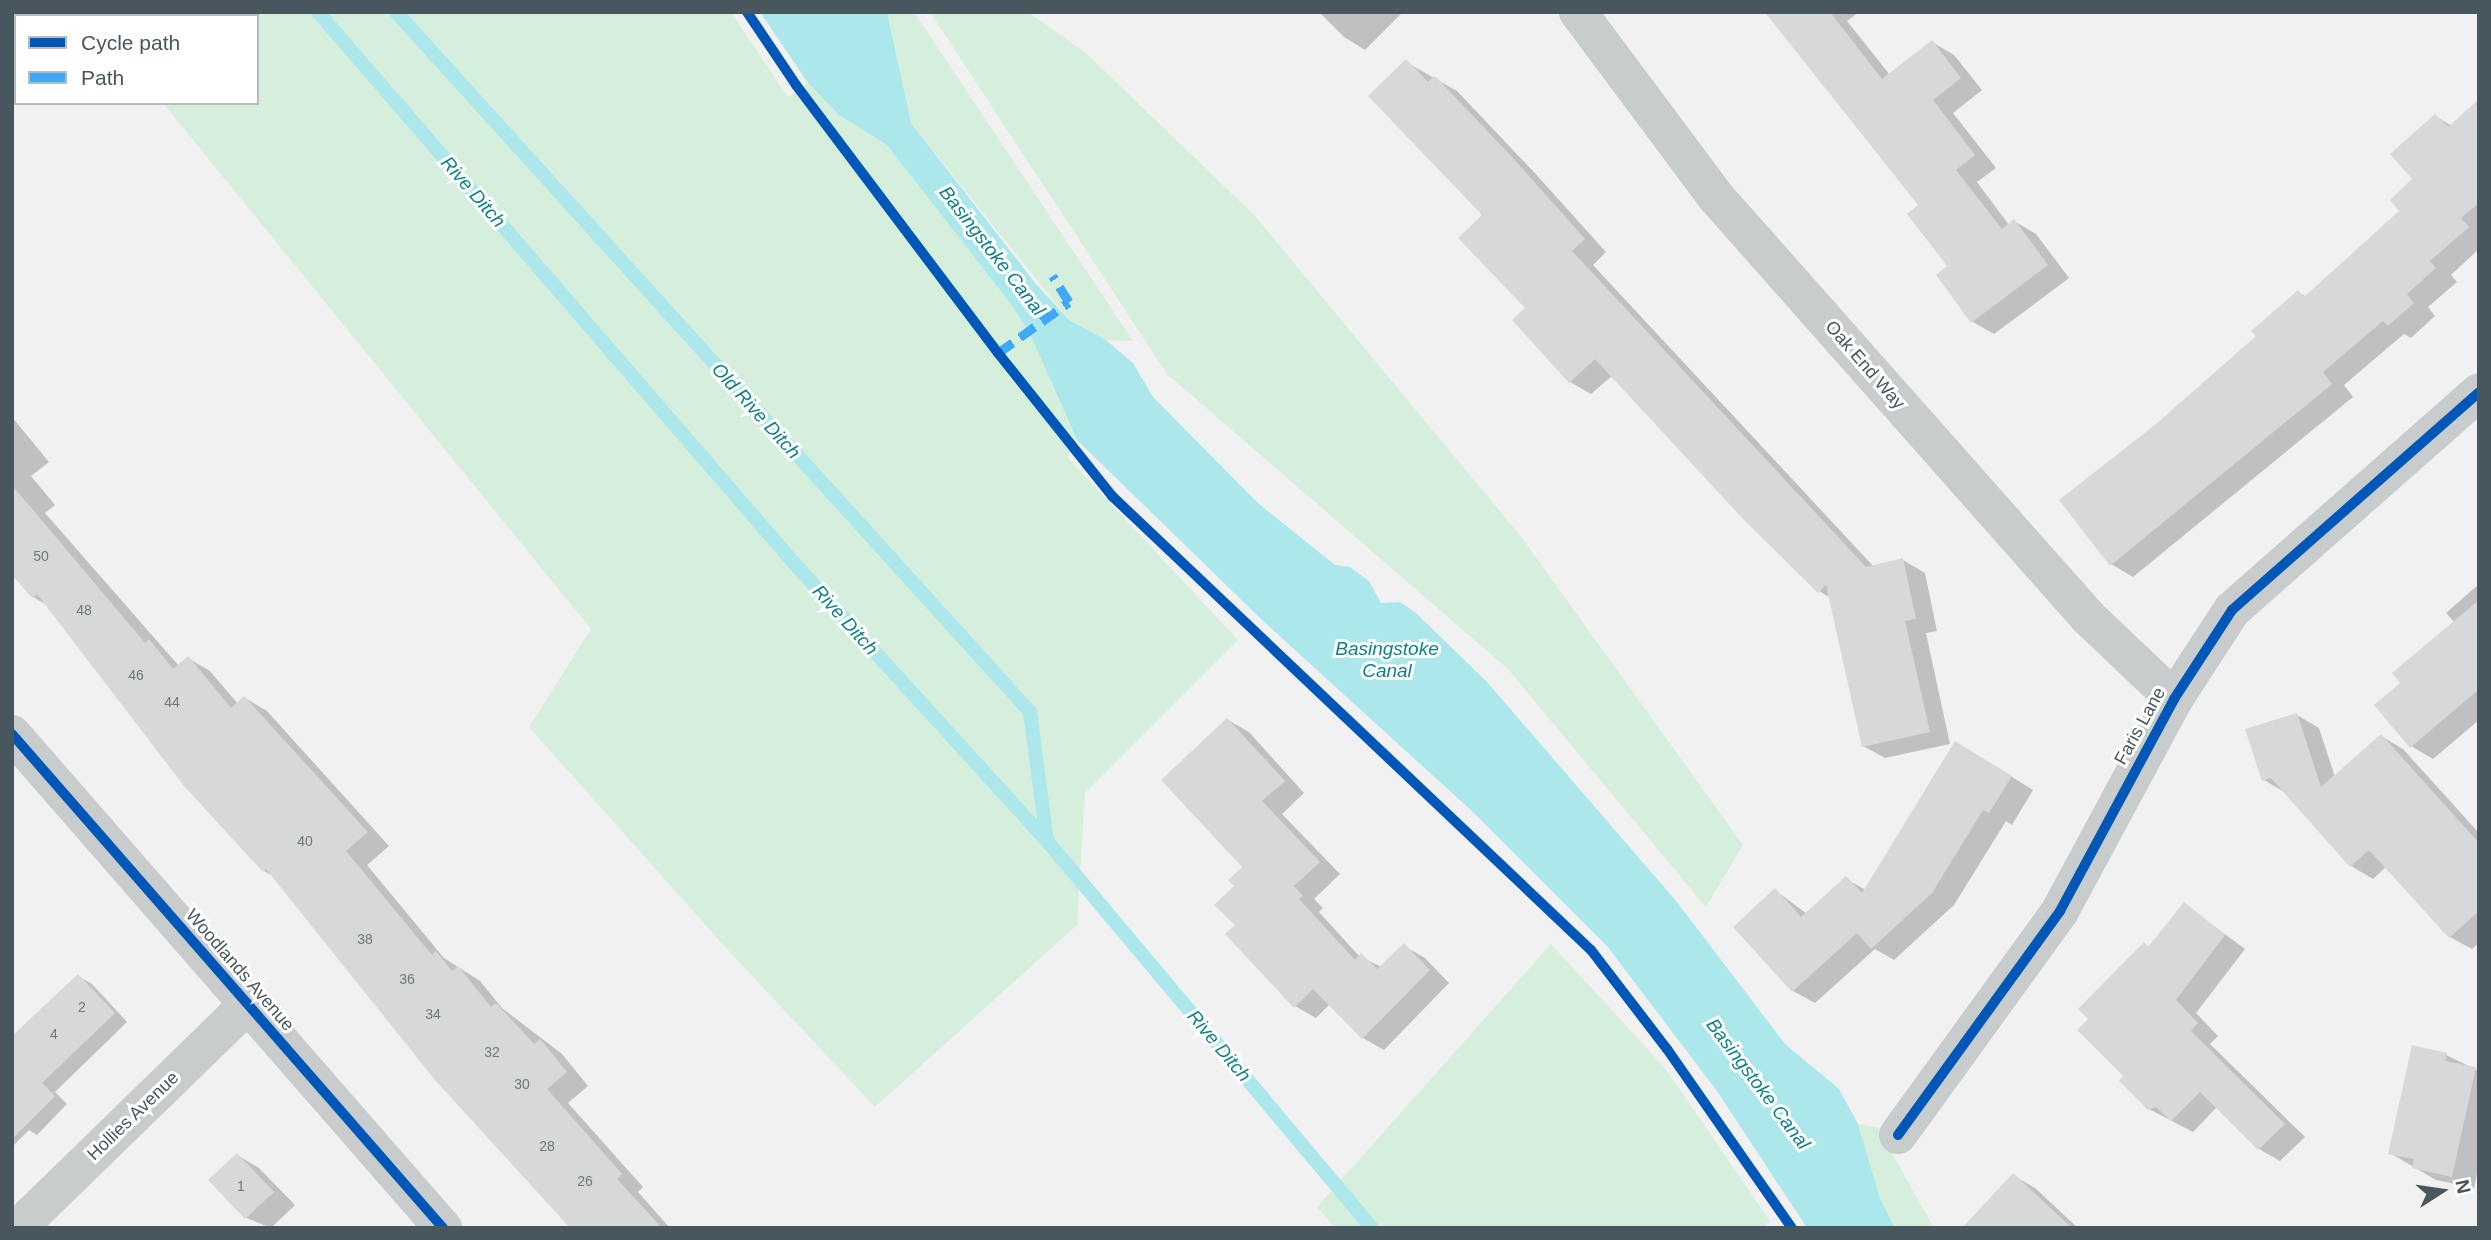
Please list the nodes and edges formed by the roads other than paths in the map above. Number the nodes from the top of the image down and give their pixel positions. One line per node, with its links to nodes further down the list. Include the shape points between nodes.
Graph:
1 (1578, 12): 3 (street, Oak End Way, via 1716,197 2088,617)
2 (2479, 392): 3 (street, Faris Lane, via 2232,610)
3 (2174, 699): 6 (street, Faris Lane, via 2060,911)
4 (12, 734): 5 (street, Woodlands Avenue)
5 (247, 1005): 7 (street, Hollies Avenue); 8 (street, Woodlands Avenue)
6 (1898, 1135)
7 (18, 1228)
8 (443, 1228)

